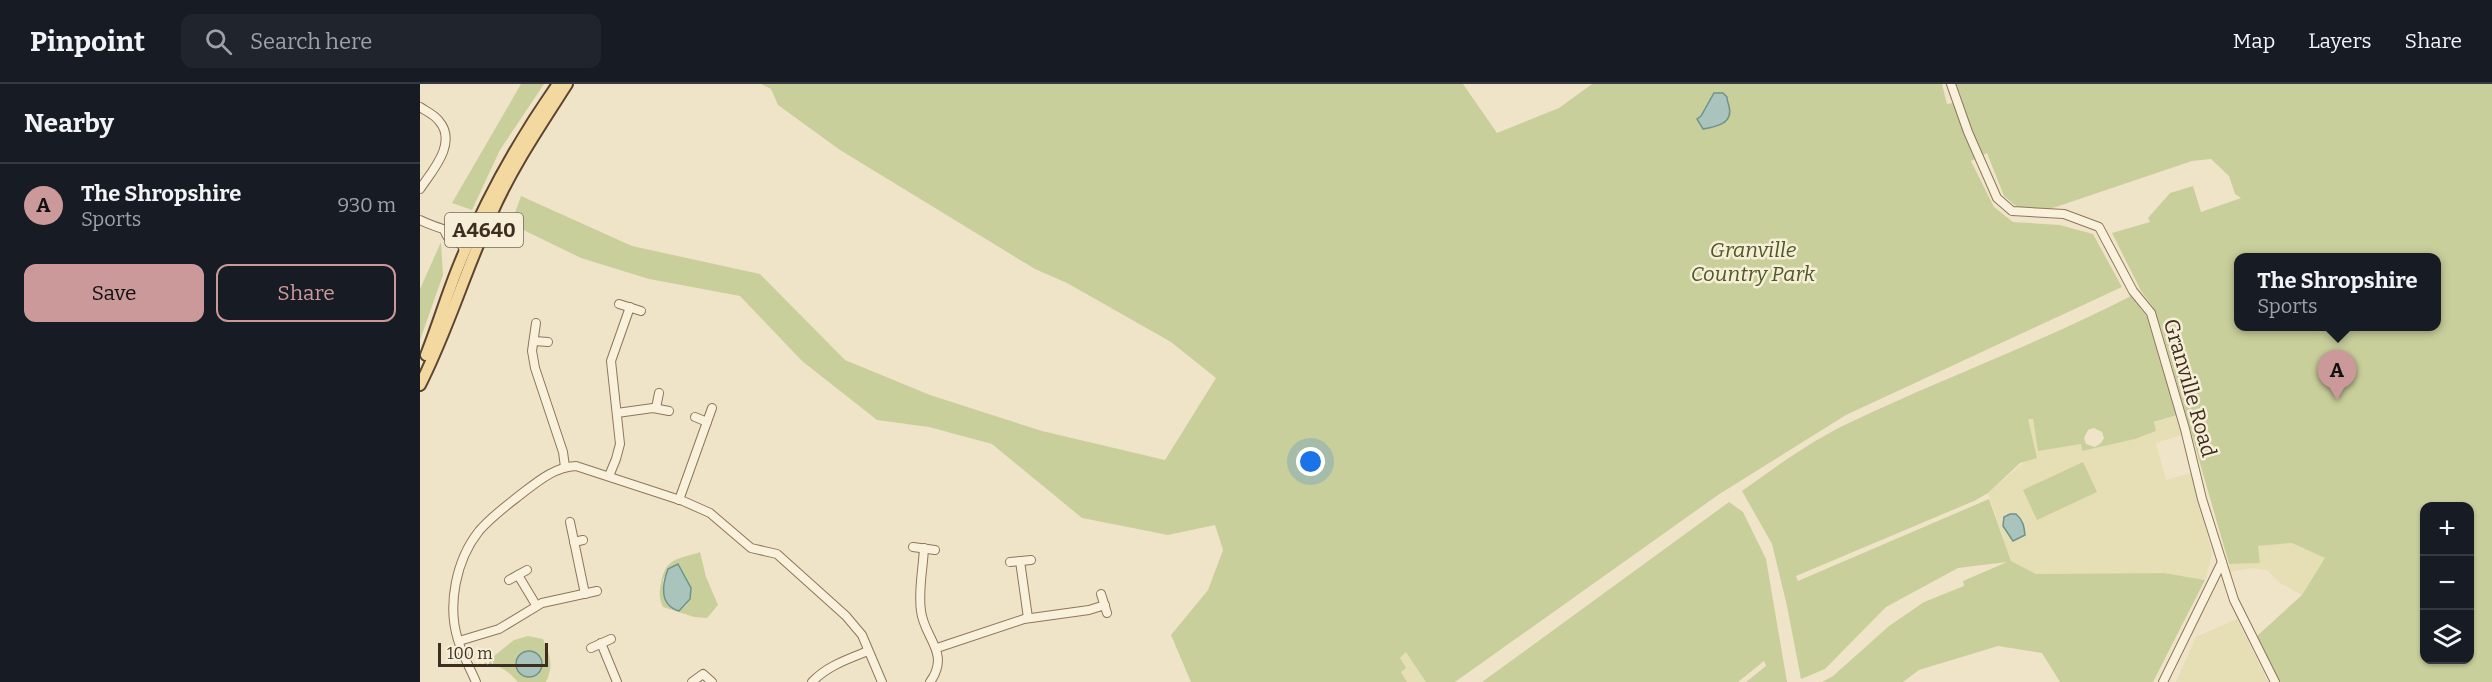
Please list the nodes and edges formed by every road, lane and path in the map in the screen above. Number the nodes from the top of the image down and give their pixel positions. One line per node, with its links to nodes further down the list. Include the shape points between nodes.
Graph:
1 (558, 84): 7 (main road, A4640, via 513,152)
2 (567, 84): 17 (main road, A4640, via 491,214)
3 (1951, 84): 37 (street, Granville Road, via 1996,198 2012,211 2064,214 2099,227 2133,291 2151,313)
4 (420, 107): 5 (street, via 440,122 446,137 444,151)
5 (420, 189)
6 (420, 220): 8 (street)
7 (475, 228): 8 (street, via 466,236); 9 (main road, A4640)
8 (445, 232): 9 (street, via 463,246)
9 (463, 255): 16 (main road, A4640)
10 (619, 304): 11 (street)
11 (630, 307): 12 (street); 22 (street, via 611,361)
12 (641, 311)
13 (536, 322): 14 (street)
14 (534, 341): 15 (street); 25 (street, via 535,368)
15 (548, 342)
16 (420, 369)
17 (420, 385)
18 (659, 393): 19 (street)
19 (656, 408): 21 (street); 22 (street)
20 (712, 408): 24 (street)
21 (669, 411)
22 (617, 413): 26 (street, via 620,444)
23 (695, 417): 24 (street)
24 (707, 422): 27 (street)
25 (565, 466): 26 (street); 49 (street, via 497,514 468,547 455,585 454,622)
26 (609, 476): 27 (street)
27 (679, 500): 53 (street, via 710,513 751,548 777,554 846,616 862,635)
28 (570, 522): 30 (street)
29 (583, 540): 30 (street)
30 (574, 542): 42 (street)
31 (913, 547): 32 (street)
32 (924, 549): 33 (street); 52 (street, via 921,612)
33 (935, 550)
34 (1031, 560): 35 (street)
35 (1020, 561): 36 (street); 47 (street)
36 (1010, 562)
37 (2222, 562): 61 (street); 62 (street, Granville Road, via 2245,625)
38 (527, 570): 39 (street)
39 (518, 575): 40 (street); 45 (street)
40 (509, 580)
41 (597, 591): 42 (street)
42 (585, 594): 45 (street)
43 (1101, 594): 44 (street)
44 (1105, 604): 46 (street); 47 (street, via 1089,610)
45 (536, 605): 49 (street, via 499,629)
46 (1107, 613)
47 (1028, 618): 52 (street)
48 (611, 639): 50 (street)
49 (459, 642): 54 (street)
50 (601, 643): 51 (street); 55 (street)
51 (591, 648)
52 (937, 648): 60 (street, via 936,674)
53 (868, 651): 58 (street, via 834,665); 59 (street)
54 (476, 682)
55 (617, 682)
56 (692, 682): 57 (street, via 703,674)
57 (712, 682)
58 (812, 682)
59 (882, 682)
60 (930, 682)
61 (2163, 682)
62 (2275, 682)

